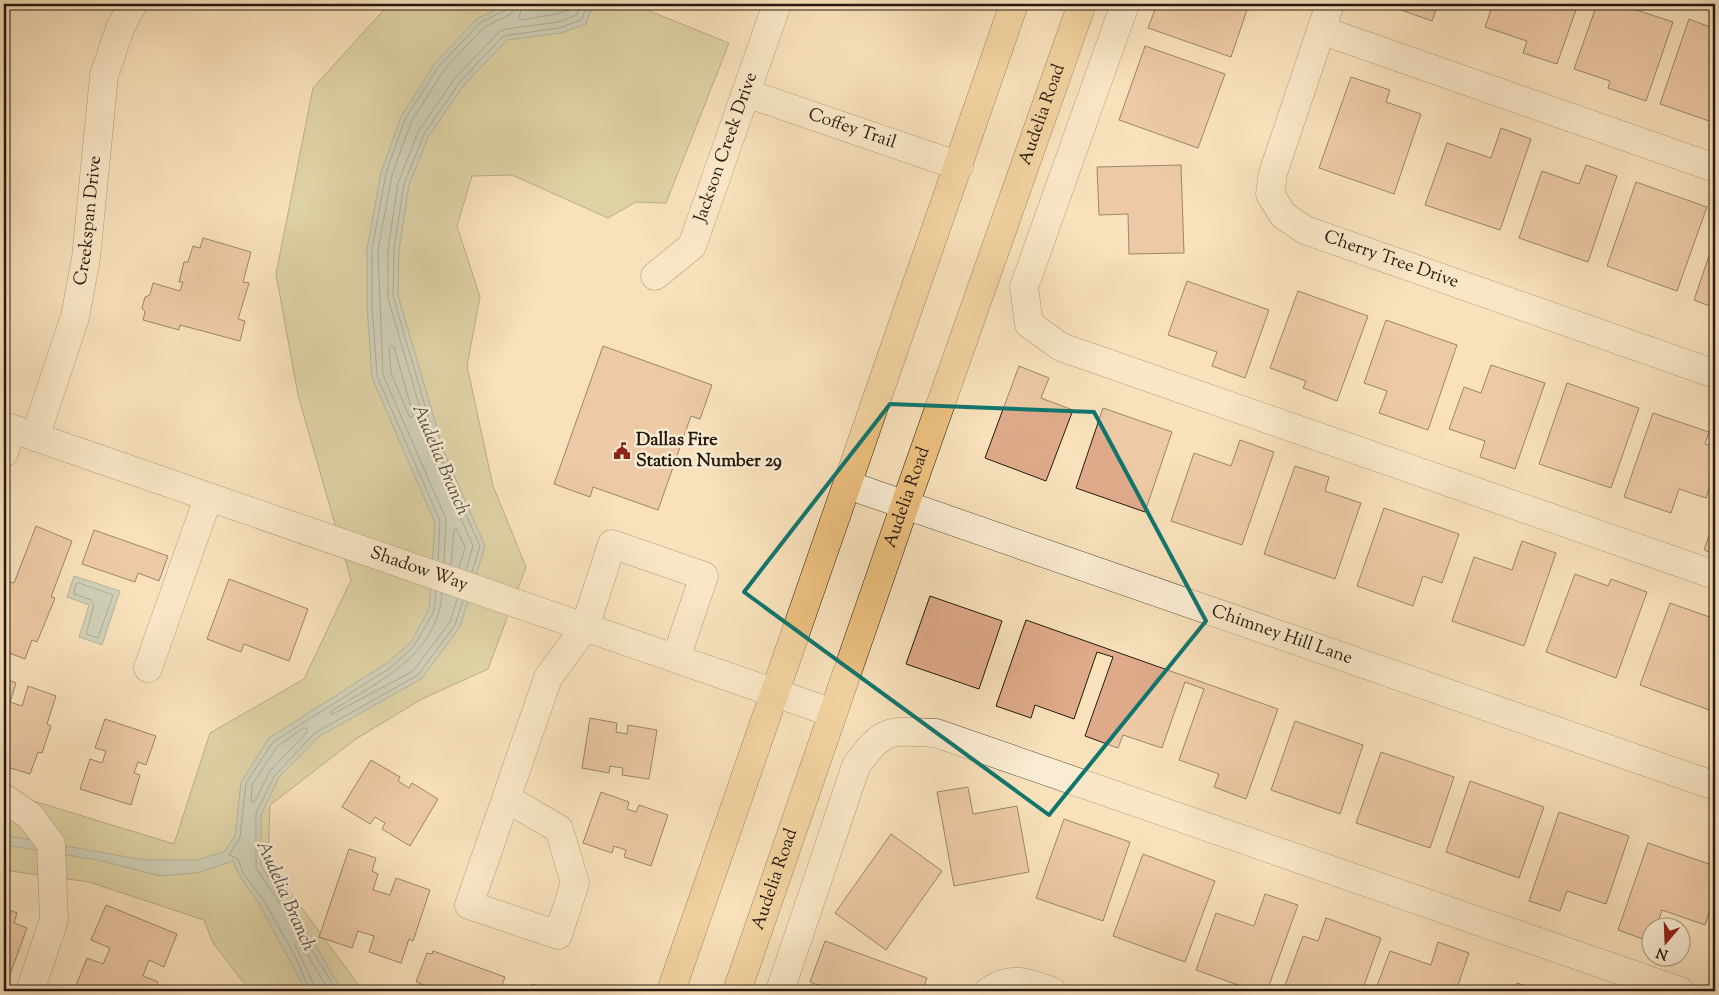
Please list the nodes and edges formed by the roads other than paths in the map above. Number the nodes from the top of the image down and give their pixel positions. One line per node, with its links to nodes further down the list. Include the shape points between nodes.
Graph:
1 (134, 4): 13 (street, Creekspan Drive, via 120,28 104,76 86,258 77,307)
2 (778, 4): 8 (street, Jackson Creek Drive)
3 (1014, 4): 9 (main road)
4 (1082, 4): 16 (main road, Audelia Road)
5 (1125, 4): 17 (street, via 1024,288 1029,324 1061,347)
6 (1330, 4): 7 (street, Cherry Tree Drive)
7 (1321, 30): 10 (street); 12 (street, Cherry Tree Drive, via 1273,172 1270,194 1283,215 1305,230)
8 (746, 93): 9 (street, Coffey Trail); 11 (street, Jackson Creek Drive, via 692,246)
9 (959, 166): 14 (main road)
10 (1715, 168)
11 (655, 276)
12 (1715, 374)
13 (13, 436): 15 (street, Shadow Way)
14 (848, 485): 16 (street, Chimney Hill Lane); 21 (main road)
15 (208, 498): 18 (street, Shadow Way); 20 (street)
16 (905, 505): 22 (main road, Audelia Road); 23 (street, Chimney Hill Lane)
17 (1715, 575)
18 (585, 627): 19 (street, Shadow Way); 19 (street, via 612,544 704,576); 25 (street, via 548,678)
19 (676, 658): 21 (street, Shadow Way)
20 (148, 668)
21 (775, 693): 22 (street, Shadow Way); 27 (main road)
22 (833, 713): 28 (main road, Audelia Road)
23 (1715, 786)
24 (4, 798): 26 (street, via 30,816 51,844 54,920)
25 (506, 798): 25 (street, via 469,905 558,935 574,883 559,829)
26 (30, 991)
27 (671, 991)
28 (737, 991)
29 (780, 991): 32 (street, via 856,766 870,746 891,731 936,733)
30 (989, 991): 31 (street, via 1002,982 1022,981)
31 (1052, 991)
32 (1680, 991)

